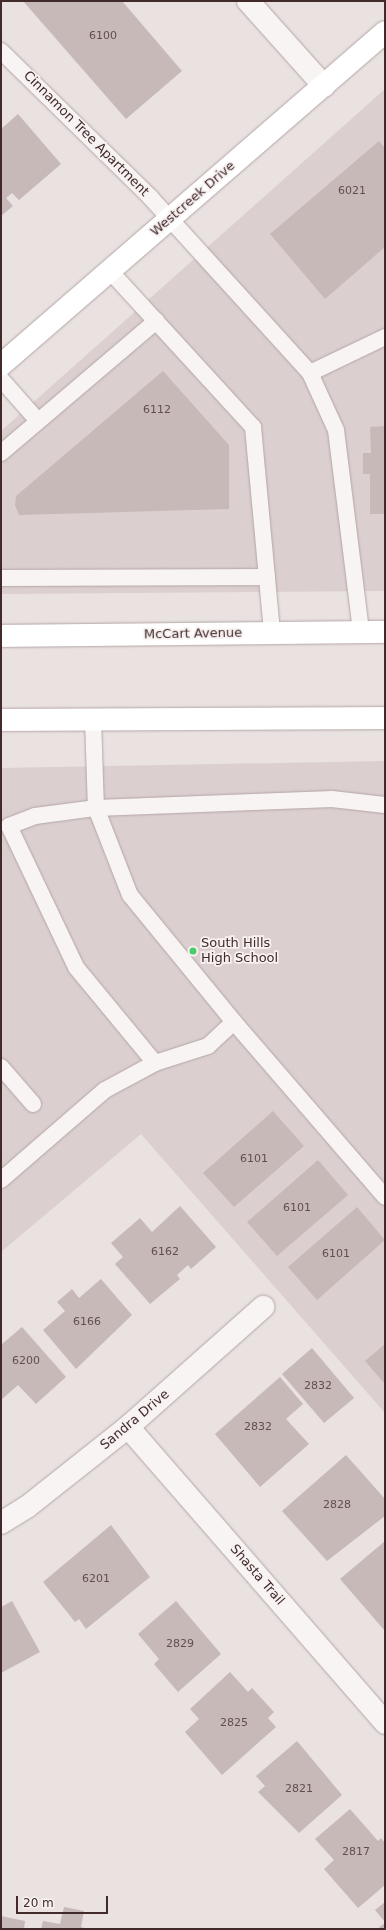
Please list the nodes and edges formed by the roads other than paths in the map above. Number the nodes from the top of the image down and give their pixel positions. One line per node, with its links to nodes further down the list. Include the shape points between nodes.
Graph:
1 (248, 1): 4 (street)
2 (382, 40): 4 (main road, Westcreek Drive)
3 (1, 50): 5 (lane, Cinnamon Tree Apartment)
4 (324, 86): 5 (main road, Westcreek Drive)
5 (169, 219): 6 (main road, Westcreek Drive); 10 (lane, Cinnamon Tree Apartment)
6 (110, 271): 7 (lane); 9 (main road, Westcreek Drive)
7 (156, 321): 12 (lane); 14 (lane, via 254,427)
8 (385, 337): 10 (lane)
9 (1, 365)
10 (310, 374): 16 (lane, Cinnamon Tree Apartment, via 336,430)
11 (1, 379): 12 (lane)
12 (38, 422): 13 (lane)
13 (1, 453)
14 (267, 577): 15 (lane); 18 (lane)
15 (1, 578)
16 (361, 632): 17 (main road, McCart Avenue); 18 (main road, McCart Avenue)
17 (385, 632)
18 (272, 633): 19 (main road, McCart Avenue)
19 (1, 636)
20 (385, 718): 21 (main road)
21 (93, 719): 22 (main road); 24 (lane)
22 (1, 720)
23 (385, 804): 24 (lane, via 332,799)
24 (96, 808): 25 (lane, via 130,895); 26 (lane, via 35,816 9,826 76,967)
25 (234, 1022): 26 (lane, via 208,1046); 30 (lane)
26 (155, 1063): 29 (lane, via 105,1090)
27 (1, 1067): 28 (lane)
28 (33, 1104)
29 (1, 1180)
30 (385, 1197)
31 (263, 1308): 32 (street, Sandra Drive)
32 (128, 1427): 33 (street, Sandra Drive, via 27,1507); 34 (street, Shasta Trail)
33 (1, 1523)
34 (385, 1723)

